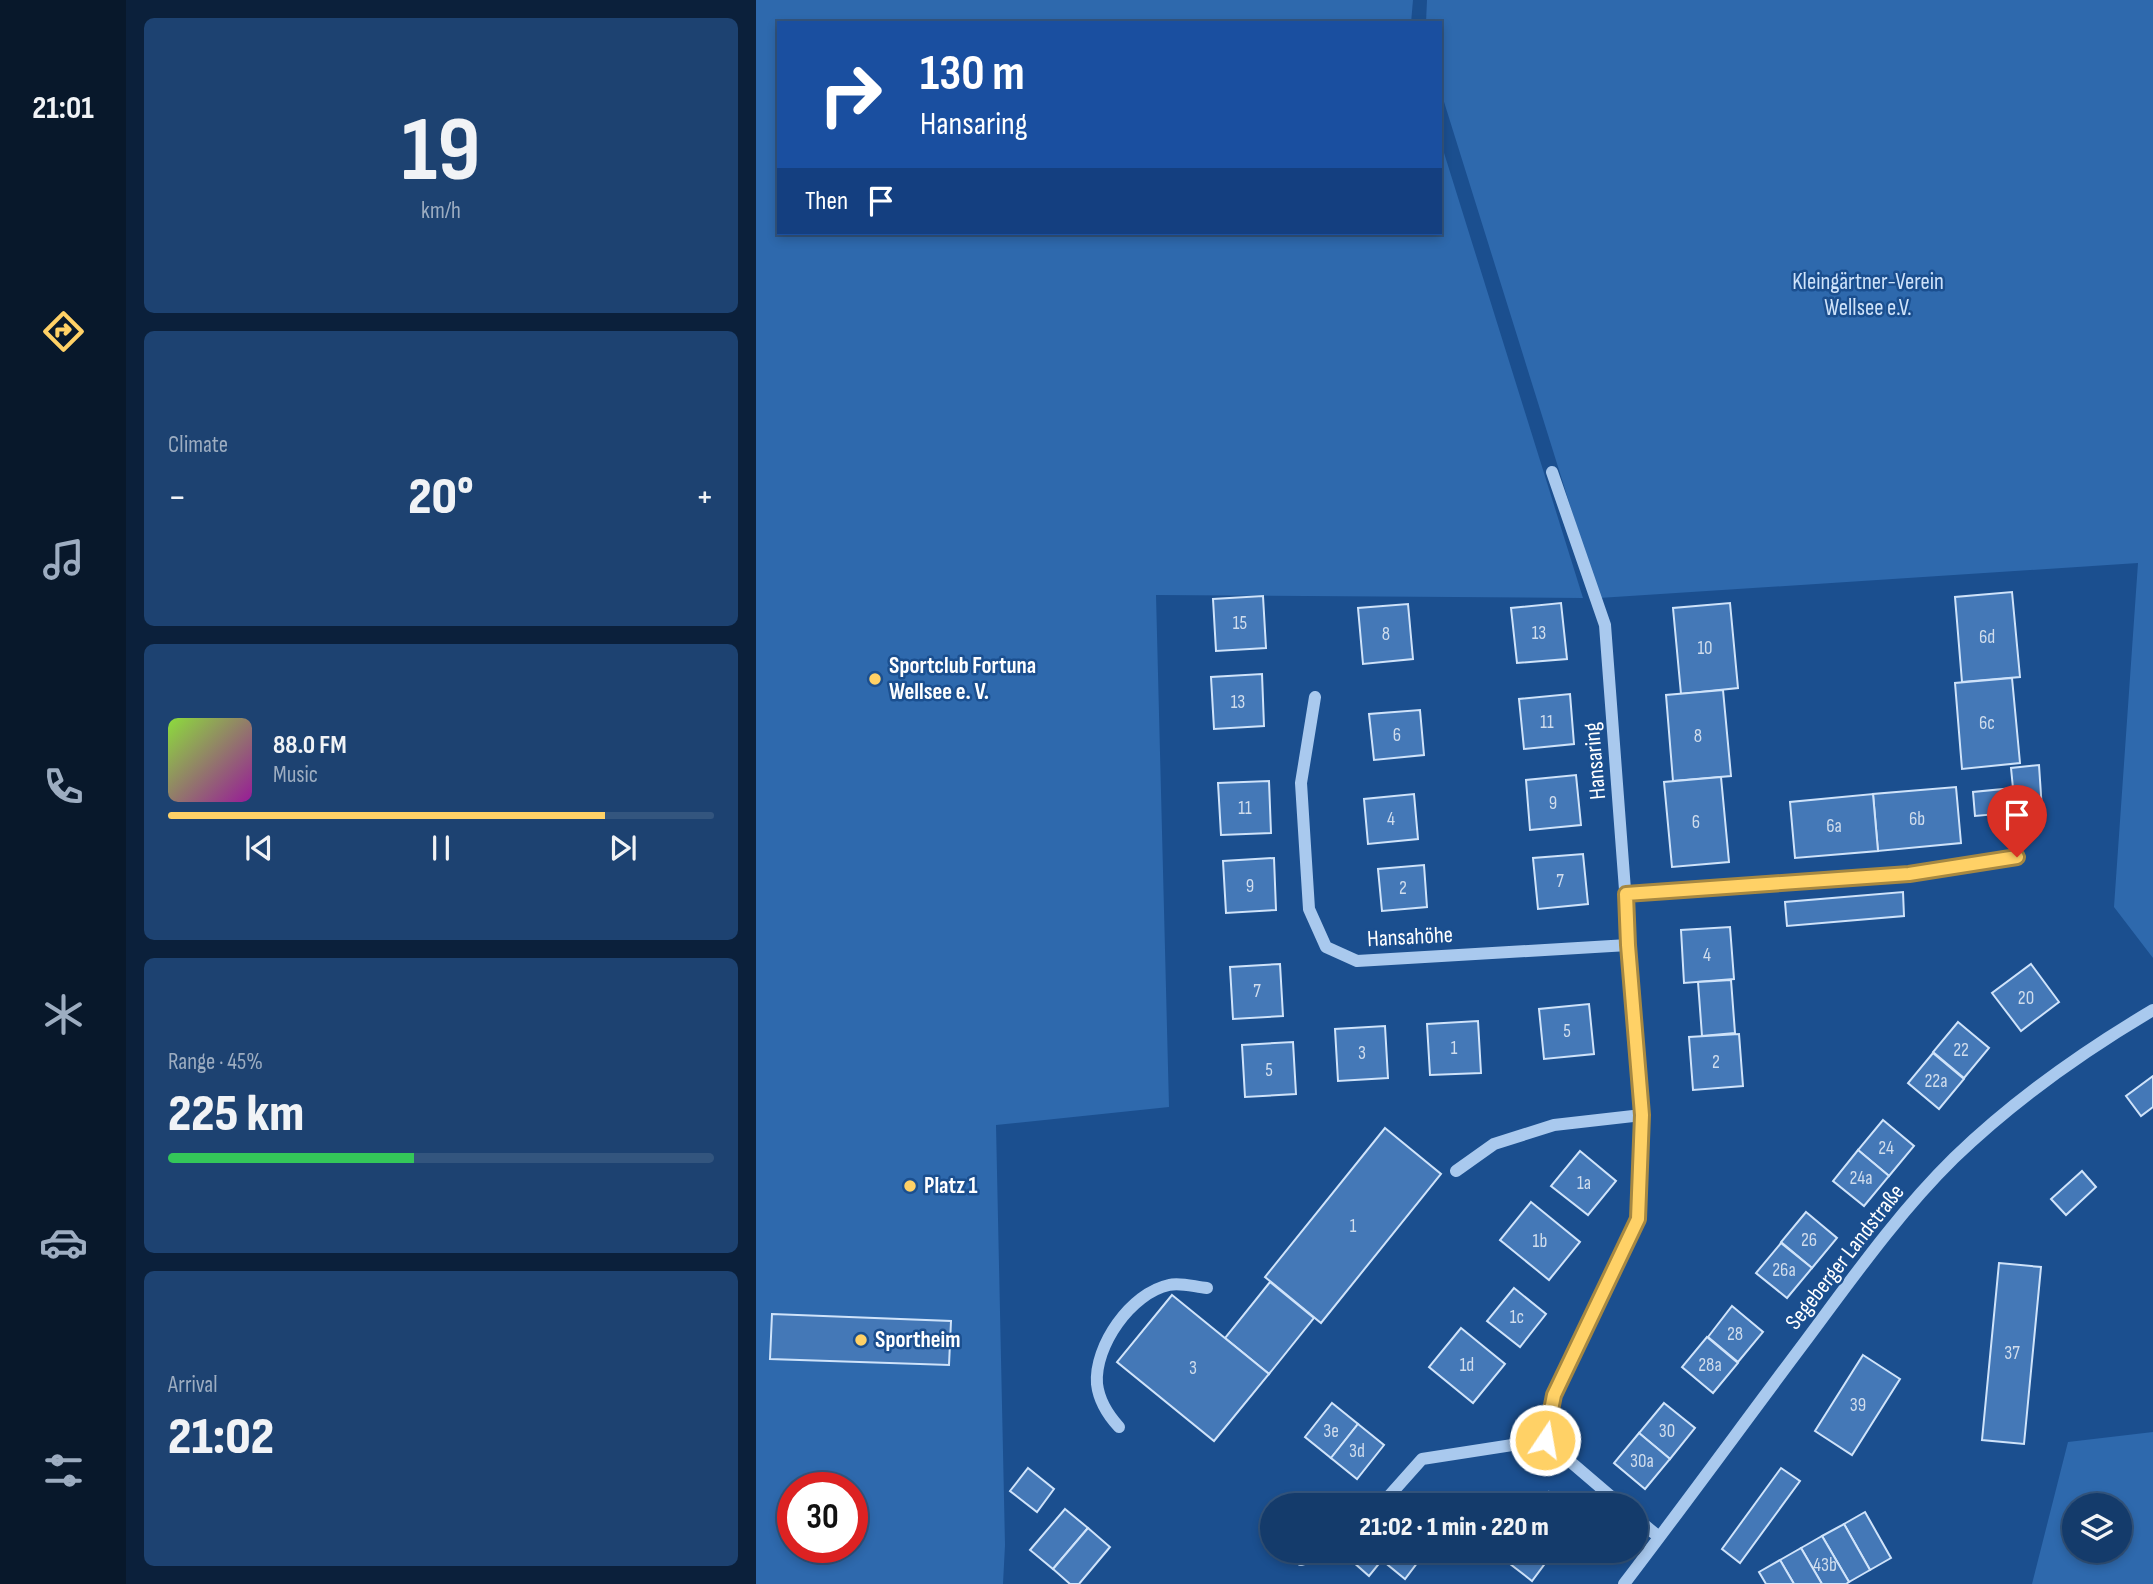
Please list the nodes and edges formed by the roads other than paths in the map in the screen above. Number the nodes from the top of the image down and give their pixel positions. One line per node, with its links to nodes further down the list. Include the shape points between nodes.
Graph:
1 (1552, 472): 4 (street, Hansaring, via 1605,625)
2 (1315, 697): 5 (street, Hansahöhe, via 1301,783 1309,909 1326,947 1357,961)
3 (2017, 857): 4 (street, via 1909,874)
4 (1626, 894): 5 (street, Hansaring)
5 (1628, 945): 7 (street, Hansaring)
6 (2153, 1010): 15 (street, Segeberger Landstraße, via 2102,1040 2008,1110 1954,1159 1832,1304)
7 (1642, 1115): 8 (street, via 1554,1125 1494,1144); 11 (street, Hansaring, via 1638,1219 1554,1395)
8 (1455, 1171)
9 (1207, 1288): 10 (street, via 1170,1284 1146,1294 1117,1322 1100,1358 1097,1385 1105,1411)
10 (1119, 1427)
11 (1545, 1440): 12 (street, via 1422,1460); 13 (street)
12 (1392, 1493)
13 (1607, 1493)
14 (1648, 1528): 15 (street)
15 (1660, 1537): 16 (street, Segeberger Landstraße)
16 (1624, 1584)

